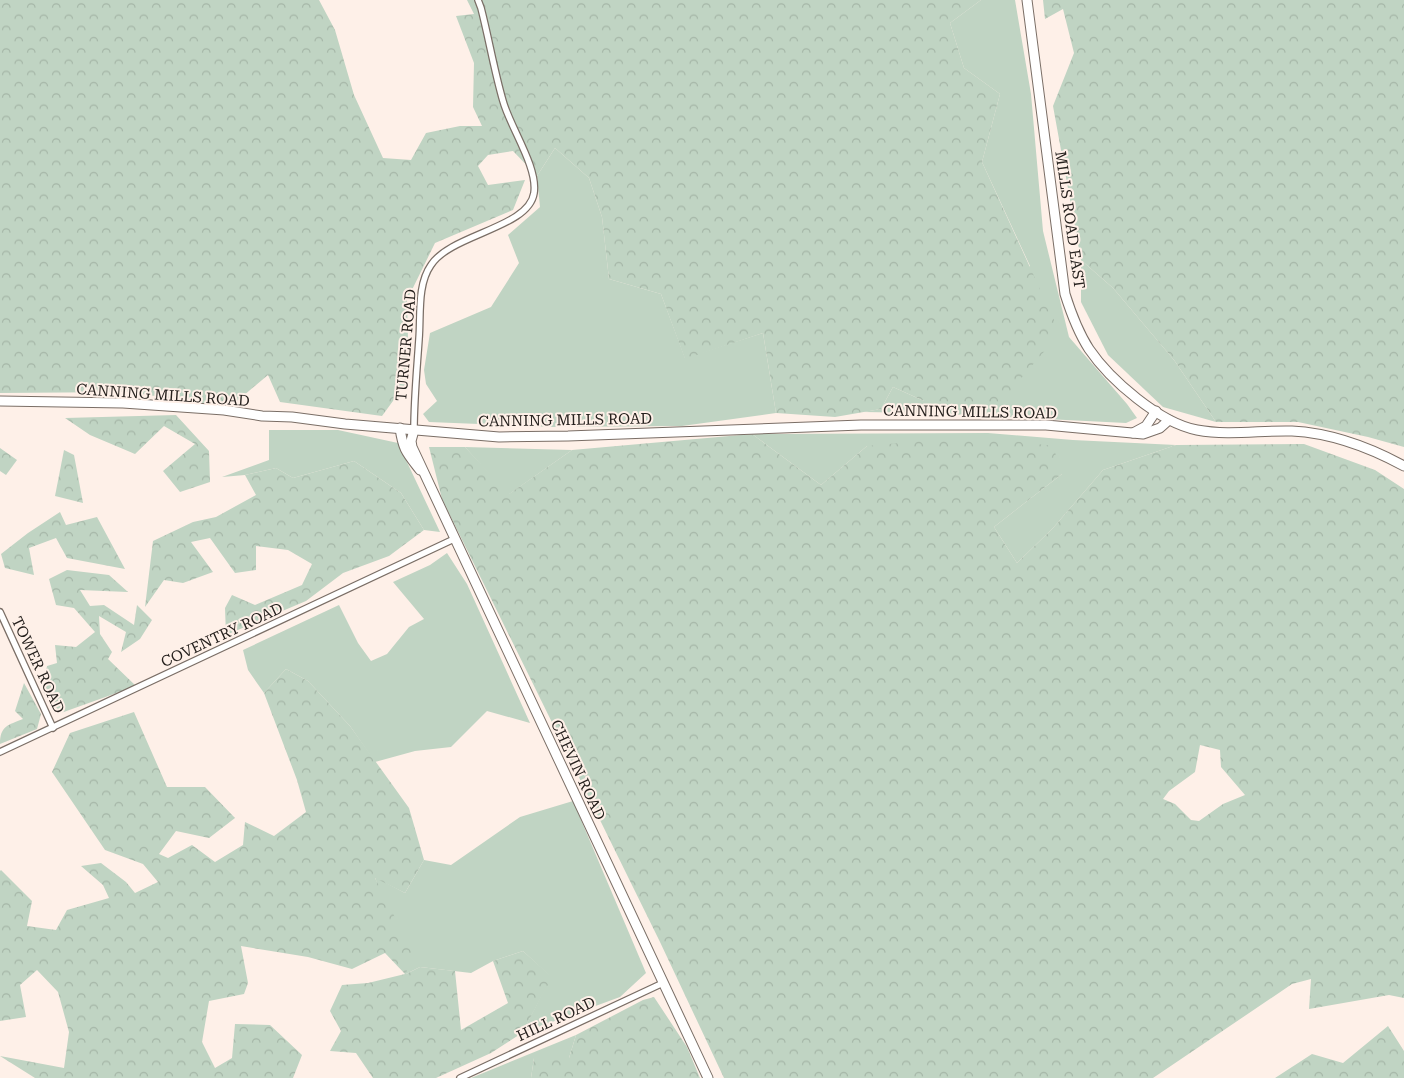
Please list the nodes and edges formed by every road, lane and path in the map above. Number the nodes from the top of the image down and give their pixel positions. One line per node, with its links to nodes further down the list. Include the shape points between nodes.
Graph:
1 (478, 0): 7 (street, TURNER ROAD, via 503,102 534,177 534,194 521,214 447,250 426,272 421,301)
2 (1028, 0): 4 (main road, MILLS ROAD EAST, via 1065,294 1070,311 1098,360)
3 (0, 401): 6 (main road, CANNING MILLS ROAD, via 224,410)
4 (1156, 411): 5 (main road); 8 (main road, via 1146,426)
5 (1169, 420): 8 (main road, CANNING MILLS ROAD, via 1149,432); 9 (main road, via 1212,432 1323,434 1372,450)
6 (400, 428): 7 (main road, CANNING MILLS ROAD); 10 (main road, CHEVIN ROAD, via 406,453)
7 (414, 430): 8 (main road, CANNING MILLS ROAD, via 499,437 861,425 1046,425); 10 (main road, CHEVIN ROAD, via 412,447)
8 (1132, 433)
9 (1404, 466)
10 (424, 473): 11 (main road, CHEVIN ROAD)
11 (454, 540): 13 (street, COVENTRY ROAD); 15 (main road, CHEVIN ROAD)
12 (0, 612): 13 (street, TOWER ROAD)
13 (53, 728): 14 (street, COVENTRY ROAD)
14 (0, 752)
15 (663, 983): 16 (street, HILL ROAD); 17 (main road, CHEVIN ROAD)
16 (460, 1078)
17 (708, 1078)

